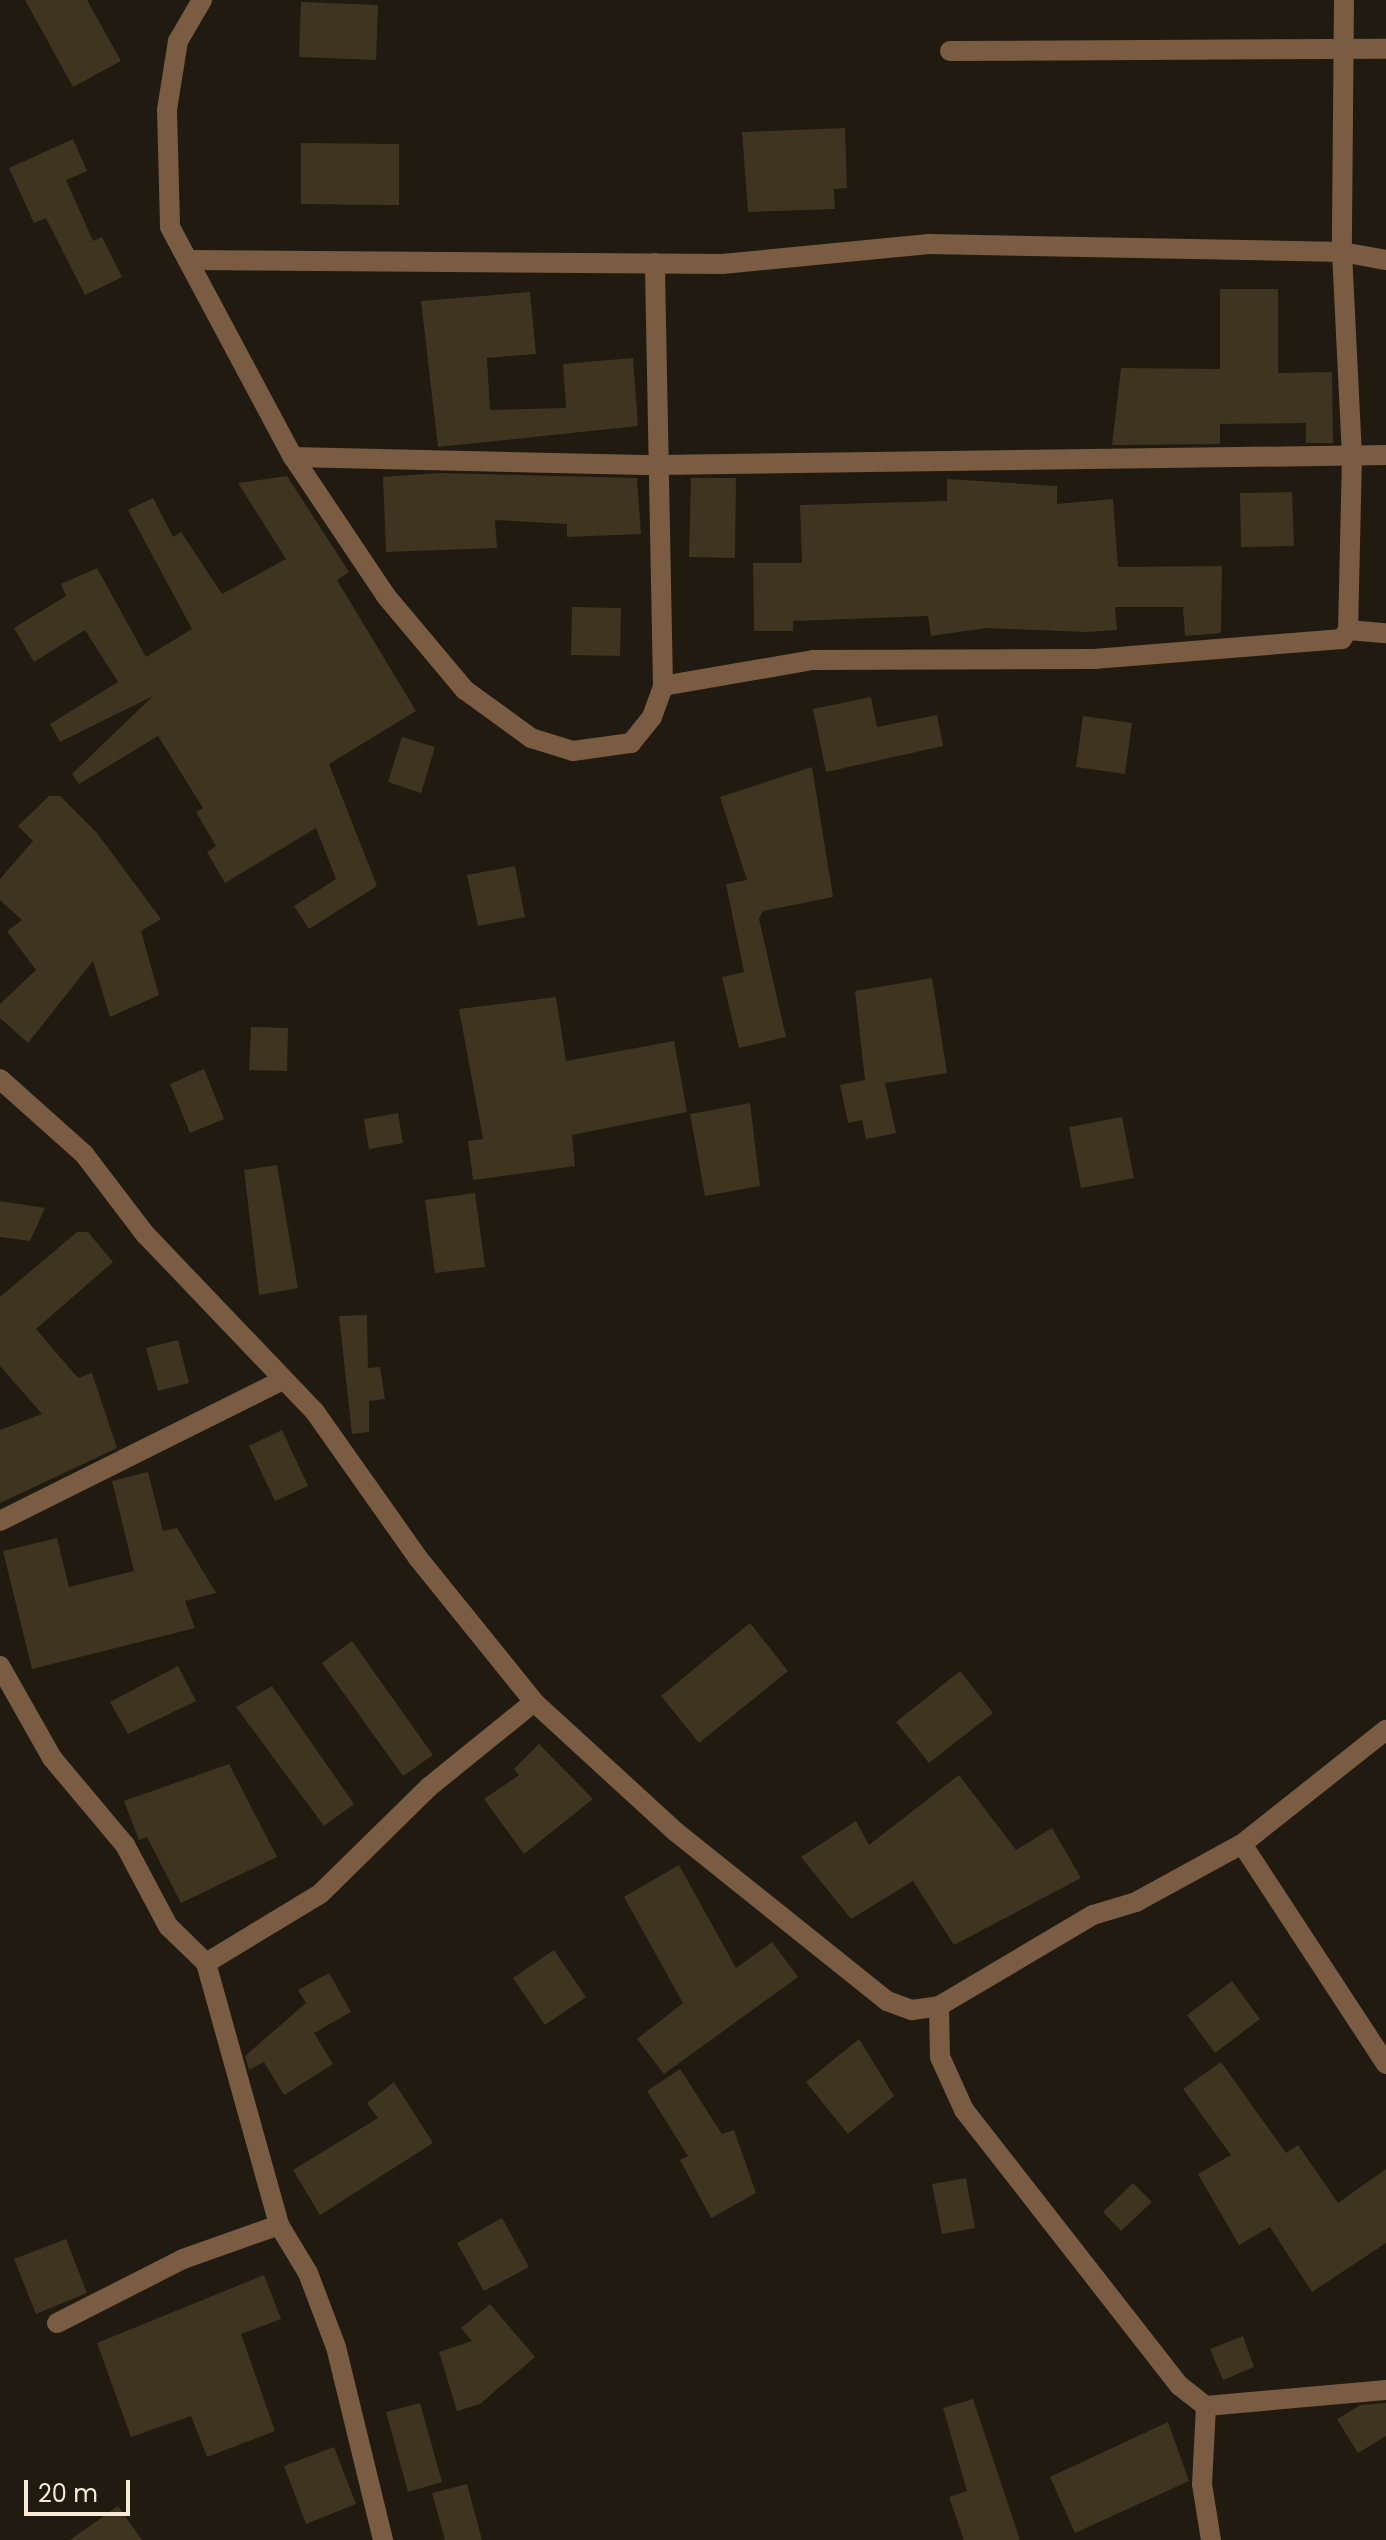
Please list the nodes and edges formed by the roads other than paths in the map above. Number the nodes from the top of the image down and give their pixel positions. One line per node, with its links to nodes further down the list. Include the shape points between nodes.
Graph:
1 (1344, 0): 4 (street)
2 (195, 2): 7 (street, via 178,41 163,173 170,227)
3 (1386, 49): 4 (street)
4 (1344, 50): 5 (street); 6 (street)
5 (950, 51)
6 (1342, 252): 8 (street); 9 (street, via 929,244); 11 (street)
7 (188, 260): 9 (street); 12 (street)
8 (1386, 260)
9 (655, 263): 13 (street)
10 (1386, 455): 11 (street)
11 (1352, 456): 13 (street); 14 (street)
12 (293, 457): 13 (street); 16 (street, via 386,596 455,678 531,738 573,751 631,743 652,717)
13 (656, 465): 16 (street)
14 (1348, 630): 15 (street); 16 (street, via 1328,644 1094,659 813,660)
15 (1386, 633)
16 (663, 686)
17 (0, 1079): 18 (street, via 84,1154 145,1234)
18 (281, 1381): 19 (street); 21 (street, via 315,1412 418,1558)
19 (0, 1521)
20 (0, 1666): 24 (street, via 52,1758 125,1845 168,1926)
21 (534, 1702): 24 (street, via 429,1787 320,1894); 25 (street, via 825,1954 887,2001 912,2010)
22 (1386, 1730): 23 (street)
23 (1242, 1844): 25 (street, via 1136,1902 1093,1915); 26 (street)
24 (206, 1963): 27 (street)
25 (939, 2006): 30 (street, via 940,2057 964,2110 1180,2386)
26 (1386, 2064)
27 (279, 2225): 28 (street, via 183,2259); 31 (street, via 308,2273 336,2347)
28 (57, 2323)
29 (1386, 2390): 30 (street)
30 (1206, 2406): 32 (street, via 1202,2484)
31 (383, 2540)
32 (1211, 2540)

